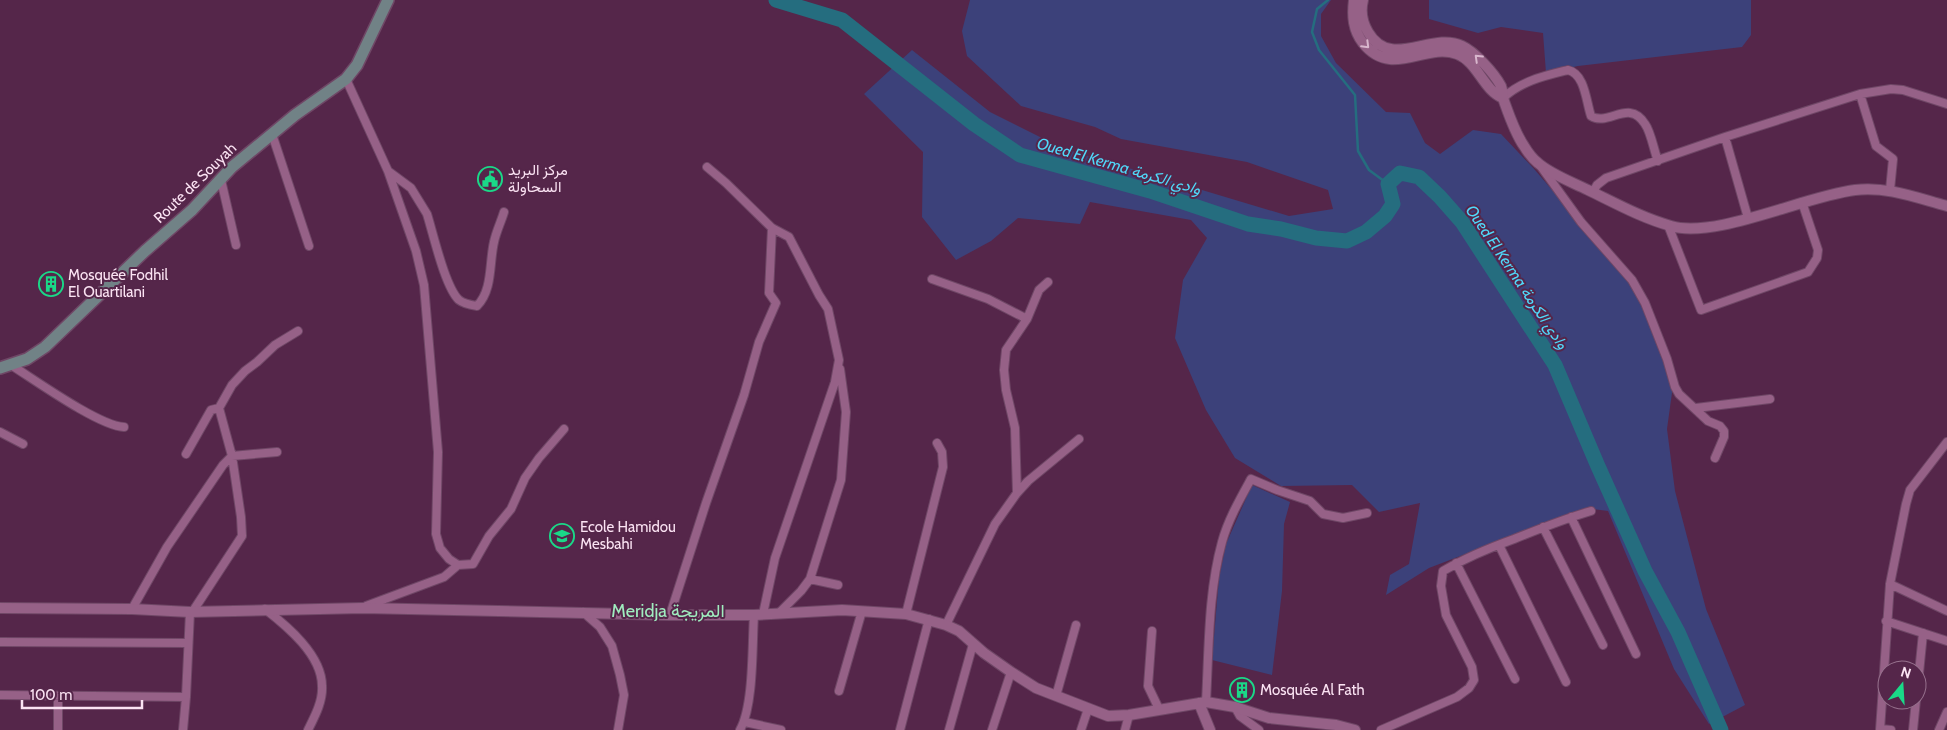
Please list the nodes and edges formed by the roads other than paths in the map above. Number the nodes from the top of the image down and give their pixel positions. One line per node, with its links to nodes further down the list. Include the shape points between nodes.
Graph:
1 (388, 0): 4 (main road, Route de Souyah, via 357,65)
2 (1354, 0): 6 (street, one-way to 6, via 1353,26 1358,37 1375,53 1398,59 1435,51 1459,55)
3 (1363, 0): 6 (street, one-way to 3, via 1500,85 1482,61 1462,45 1435,42 1393,50 1380,44 1369,35 1363,23)
4 (346, 80): 8 (main road, Route de Souyah); 13 (street)
5 (1860, 94): 7 (street, via 1903,90); 9 (street); 15 (street, via 1876,146 1893,159)
6 (1503, 98): 10 (street, via 1536,78 1572,71 1580,77 1594,118 1632,113 1645,124); 11 (street, via 1524,146)
7 (1947, 104)
8 (272, 134): 14 (main road, Route de Souyah); 24 (street)
9 (1725, 137): 10 (street); 20 (street)
10 (1658, 161): 16 (street, via 1606,178)
11 (1539, 164): 16 (street); 33 (street, via 1581,222 1632,280 1645,303 1675,387)
12 (707, 167): 22 (street)
13 (388, 171): 19 (street, via 411,188 422,204 449,284 458,299 468,305 477,306 484,299 494,243); 52 (street, via 416,251 424,285 438,452 436,534 440,548)
14 (221, 180): 23 (street); 30 (main road, Route de Souyah, via 45,347 27,359)
15 (1890, 190): 17 (street, via 1856,189); 18 (street)
16 (1593, 192): 21 (street)
17 (1802, 202): 20 (street); 21 (street, via 1818,250 1808,272 1701,310)
18 (1947, 206)
19 (504, 212)
20 (1748, 218): 21 (street, via 1694,228)
21 (1668, 225)
22 (772, 228): 29 (street, via 789,237 828,309); 67 (street, via 770,293 776,303 759,342)
23 (236, 244)
24 (309, 246)
25 (932, 280): 27 (street, via 988,299)
26 (1048, 282): 27 (street, via 1039,290)
27 (1027, 319): 45 (street, via 1006,350 1004,370 1015,428)
28 (298, 331): 32 (street, via 275,345 245,371 232,385)
29 (839, 360): 53 (street, via 846,412 841,480); 65 (street, via 835,382)
30 (6, 366): 34 (street, via 111,425)
31 (1770, 399): 33 (street)
32 (219, 408): 42 (street, via 211,410); 43 (street)
33 (1696, 408): 44 (street, via 1724,431)
34 (124, 427)
35 (564, 429): 52 (street, via 525,478 511,509 489,536 473,564)
36 (0, 432): 40 (street)
37 (1079, 439): 45 (street)
38 (1947, 442): 54 (street, via 1910,490)
39 (937, 443): 66 (street, via 942,452 943,467)
40 (23, 444)
41 (277, 452): 43 (street)
42 (186, 454)
43 (232, 456): 58 (street, via 167,547); 60 (street, via 242,536)
44 (1715, 458)
45 (1017, 493): 70 (street, via 996,524)
46 (1590, 511): 48 (street)
47 (1367, 513): 89 (street, via 1343,518 1323,514 1310,501 1251,479 1222,541)
48 (1571, 517): 49 (street); 79 (street)
49 (1543, 528): 50 (street); 78 (street)
50 (1499, 544): 51 (street); 83 (street)
51 (1456, 563): 82 (street); 112 (street, via 1443,571 1443,596 1446,615 1472,667 1474,680 1457,697)
52 (458, 565): 57 (street, via 444,577)
53 (810, 579): 55 (street); 63 (street)
54 (1890, 584): 64 (street); 69 (street)
55 (838, 585)
56 (0, 608): 58 (street)
57 (363, 608): 59 (street); 62 (street)
58 (132, 609): 60 (street)
59 (265, 609): 60 (street); 100 (street, via 298,637 319,669 321,700)
60 (191, 611): 76 (street)
61 (862, 611): 63 (street); 66 (street); 84 (street)
62 (583, 612): 67 (street); 101 (street, via 600,627 612,646 624,695)
63 (780, 612): 65 (street)
64 (1947, 612)
65 (758, 614): 67 (street); 96 (street)
66 (906, 614): 68 (street)
67 (670, 615)
68 (929, 619): 70 (street); 104 (street)
69 (1886, 621): 73 (street); 97 (street)
70 (946, 625): 77 (street, via 959,631)
71 (1076, 625): 87 (street)
72 (1152, 632): 92 (street, via 1148,686)
73 (1923, 633): 74 (street); 80 (street)
74 (1947, 641)
75 (0, 642): 76 (street)
76 (188, 643): 88 (street)
77 (973, 644): 81 (street); 105 (street)
78 (1603, 645)
79 (1636, 654)
80 (1920, 660)
81 (1011, 672): 87 (street); 106 (street)
82 (1515, 679)
83 (1566, 682)
84 (839, 691)
85 (0, 695): 86 (street)
86 (58, 696): 88 (street); 98 (street)
87 (1056, 696): 91 (street)
88 (186, 697): 99 (street)
89 (1203, 702): 90 (street); 92 (street); 109 (street)
90 (1235, 707): 110 (street, via 1240,716); 111 (street, via 1269,718 1304,720)
91 (1088, 709): 95 (street, via 1108,716); 107 (street)
92 (1159, 709): 95 (street)
93 (1915, 710): 114 (street)
94 (1947, 712): 115 (street)
95 (1128, 715): 108 (street)
96 (745, 722): 102 (street); 103 (street)
97 (1880, 729): 113 (street)
98 (58, 730)
99 (183, 730)
100 (308, 730)
101 (618, 730)
102 (740, 730)
103 (781, 730)
104 (900, 730)
105 (949, 730)
106 (992, 730)
107 (1081, 730)
108 (1125, 730)
109 (1210, 730)
110 (1259, 730)
111 (1355, 730)
112 (1381, 730)
113 (1892, 730)
114 (1913, 730)
115 (1939, 730)

